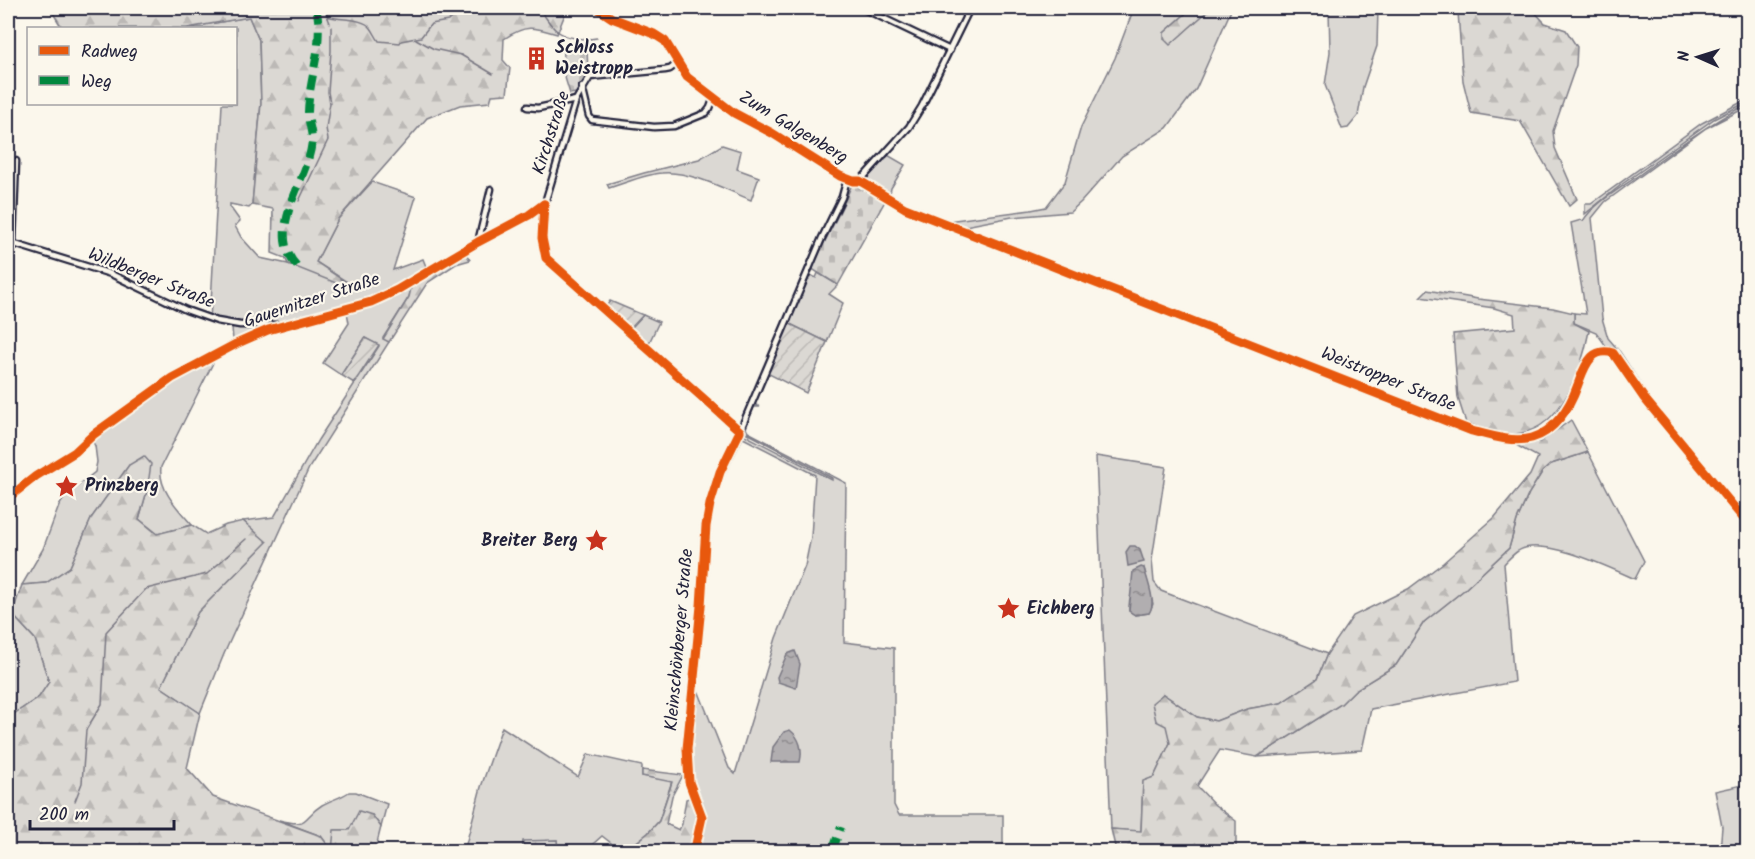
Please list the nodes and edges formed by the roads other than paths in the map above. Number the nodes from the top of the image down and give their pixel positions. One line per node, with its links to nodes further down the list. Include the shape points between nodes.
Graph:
1 (597, 8): 5 (street, via 660,37)
2 (862, 8): 4 (street)
3 (970, 8): 4 (street)
4 (950, 50): 14 (street, via 909,127)
5 (678, 63): 6 (street, Kirchstraße, via 664,70 590,77); 7 (street, Zum Galgenberg, via 690,81)
6 (582, 87): 8 (street, Kirchstraße); 11 (street, via 589,116 600,122 665,128 699,118)
7 (714, 97): 9 (street, Zum Galgenberg); 11 (street)
8 (576, 100): 10 (street); 16 (street, Kirchstraße)
9 (722, 104): 11 (street); 13 (street, Zum Galgenberg)
10 (527, 107)
11 (710, 108)
12 (16, 161): 18 (street, Wildberger Straße)
13 (847, 179): 14 (street, Zum Galgenberg); 24 (street, Kleinschönberger Straße, via 720,472 710,504 687,763 689,782 702,817 696,844)
14 (860, 181): 17 (street, Zum Galgenberg)
15 (491, 189): 19 (street)
16 (544, 204): 19 (street, Gauernitzer Straße); 20 (street, Kirchstraße, via 544,254)
17 (914, 212): 23 (street, Weistropper Straße, via 1451,423 1502,439 1530,438 1544,432 1566,409 1590,359 1604,352 1614,353 1644,398)
18 (10, 242): 21 (street, Wildberger Straße, via 111,274 217,321)
19 (478, 242): 21 (street, Gauernitzer Straße, via 380,298)
20 (567, 277)
21 (282, 325): 22 (street, Gauernitzer Straße, via 172,378)
22 (8, 498)
23 (1748, 524)
24 (688, 852)

